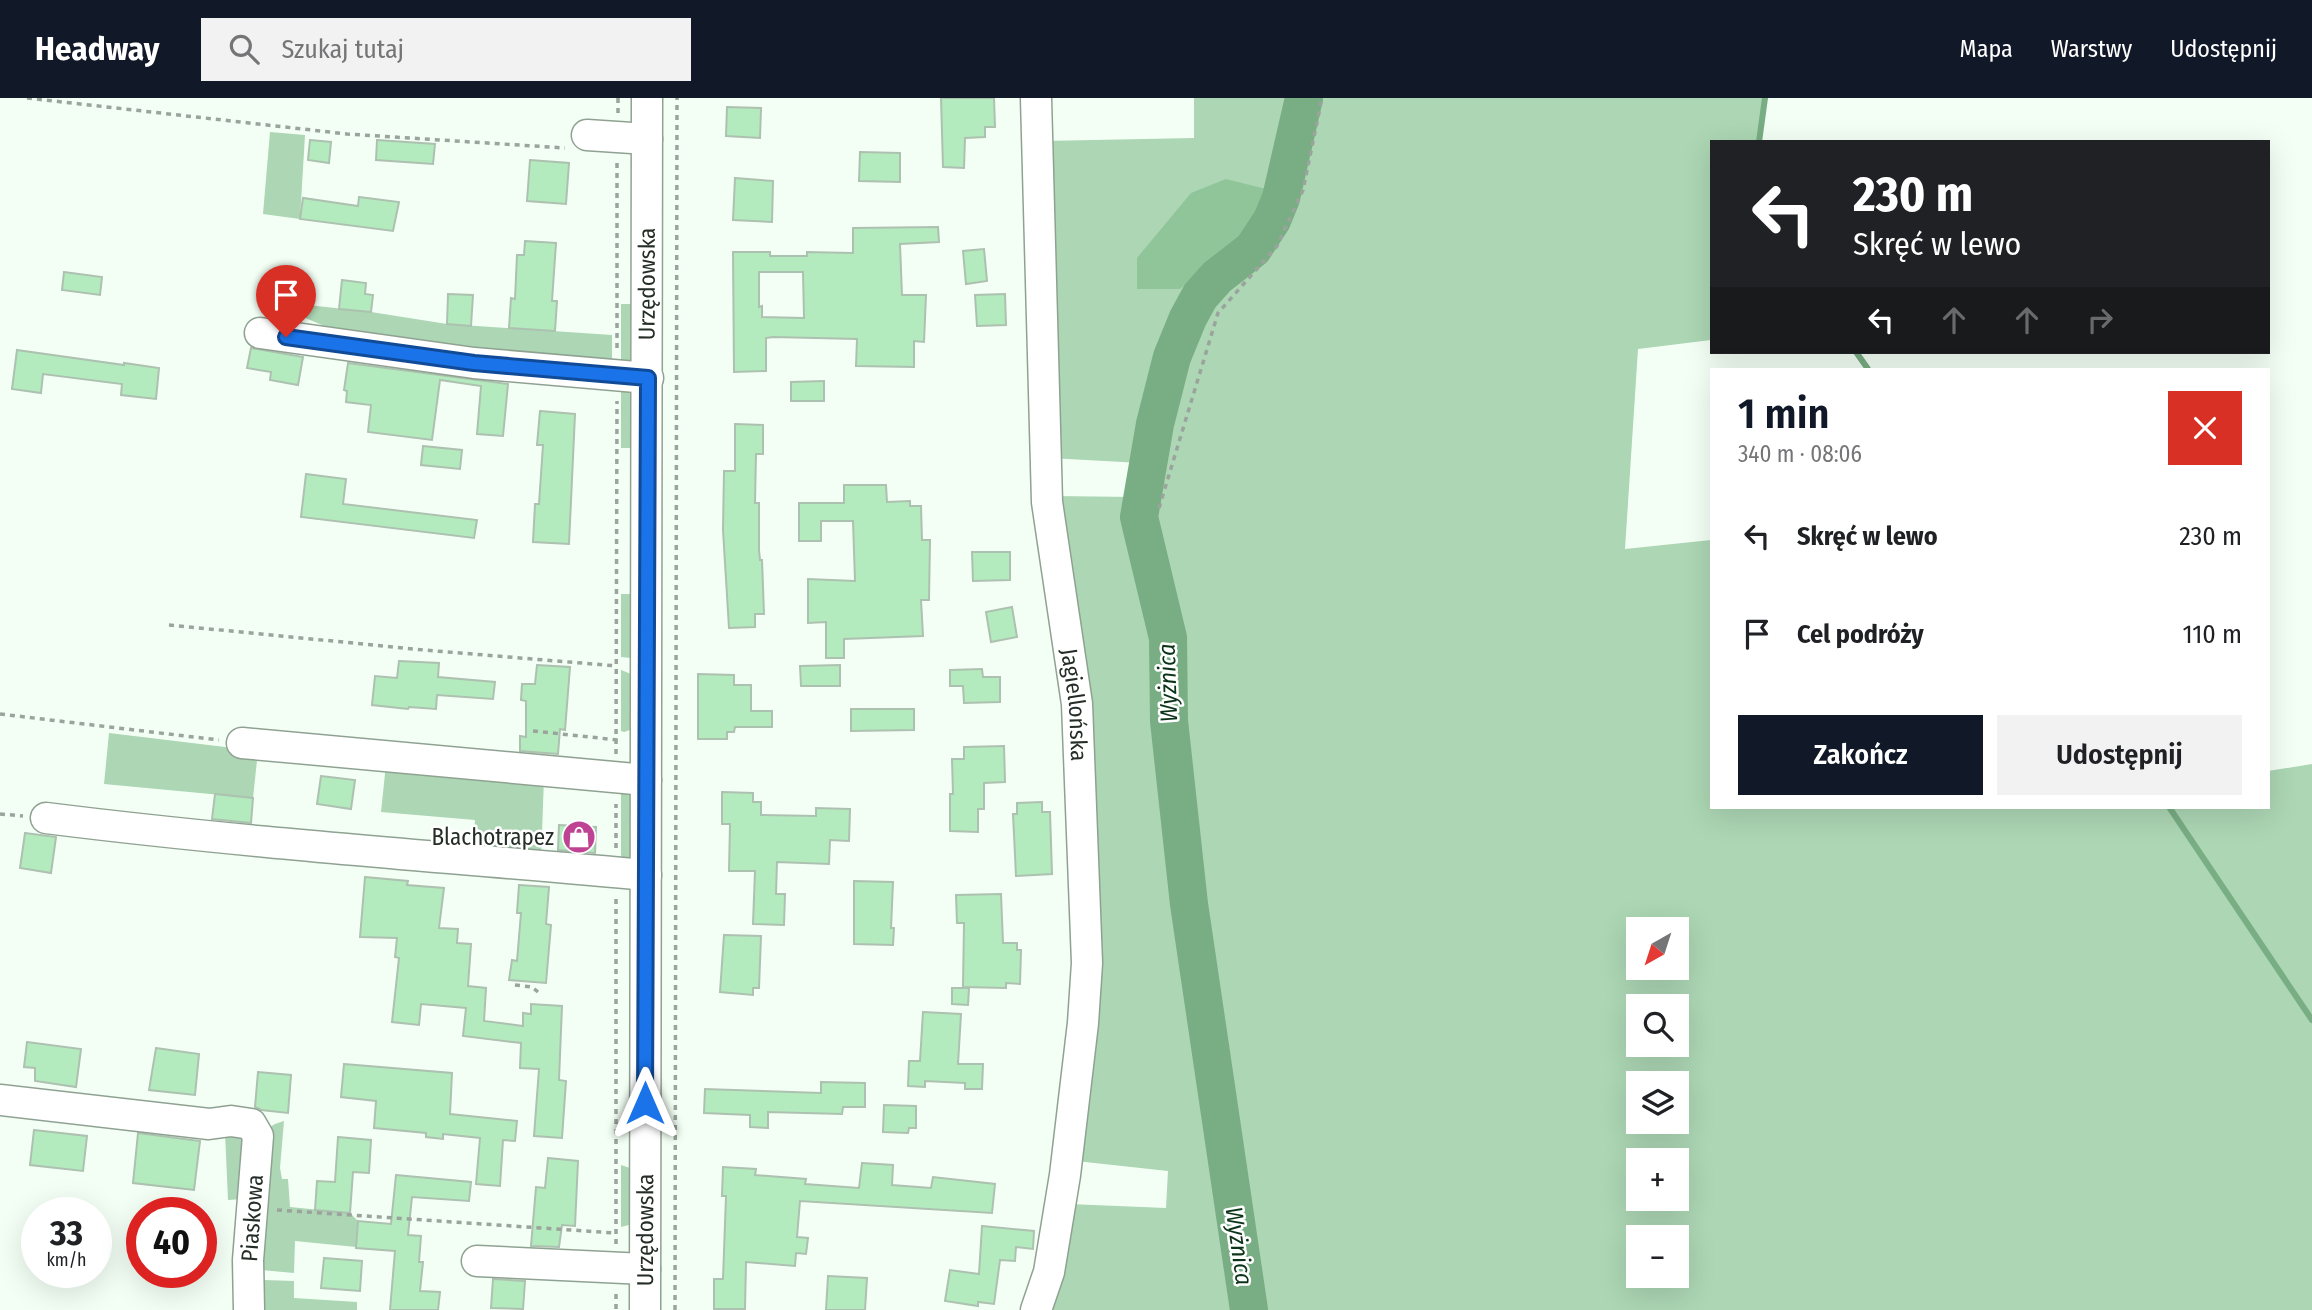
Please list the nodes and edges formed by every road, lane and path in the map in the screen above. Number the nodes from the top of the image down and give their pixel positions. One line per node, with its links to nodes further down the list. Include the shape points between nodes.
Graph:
1 (27, 98): 9 (path, via 347,134)
2 (618, 98): 7 (path)
3 (647, 98): 8 (street, Urzędowska)
4 (677, 98): 37 (path)
5 (1036, 98): 38 (street, Jagiellońska, via 1047,502 1077,704 1087,963 1065,1175 1049,1272)
6 (1322, 98): 13 (path, via 1303,190 1277,246 1219,313)
7 (618, 138): 8 (street); 9 (street); 11 (path)
8 (647, 139): 12 (street, Urzędowska)
9 (582, 142)
10 (260, 333): 11 (street, via 474,363)
11 (617, 377): 12 (street); 15 (path)
12 (648, 378): 16 (street, Urzędowska)
13 (1159, 508)
14 (169, 625): 15 (path)
15 (615, 666): 16 (path); 19 (path)
16 (647, 667): 20 (street, Urzędowska)
17 (0, 714): 21 (path)
18 (533, 731): 19 (path)
19 (616, 740): 20 (path); 22 (path)
20 (647, 740): 23 (street, Urzędowska)
21 (242, 743): 22 (street)
22 (616, 778): 23 (street); 25 (path)
23 (646, 780): 26 (street, Urzędowska)
24 (46, 818): 25 (street, via 306,847)
25 (616, 872): 26 (street); 31 (path)
26 (646, 875): 31 (street, Urzędowska)
27 (515, 985): 28 (path)
28 (538, 992)
29 (0, 1100): 30 (street, Piaskowa, via 243,1124 258,1136)
30 (252, 1207): 31 (path); 34 (street, Piaskowa)
31 (631, 1234): 33 (street, Urzędowska); 33 (path)
32 (477, 1261): 33 (street)
33 (630, 1268): 35 (path); 36 (street, Urzędowska)
34 (249, 1310)
35 (616, 1310)
36 (645, 1310)
37 (675, 1310)
38 (1036, 1310)

